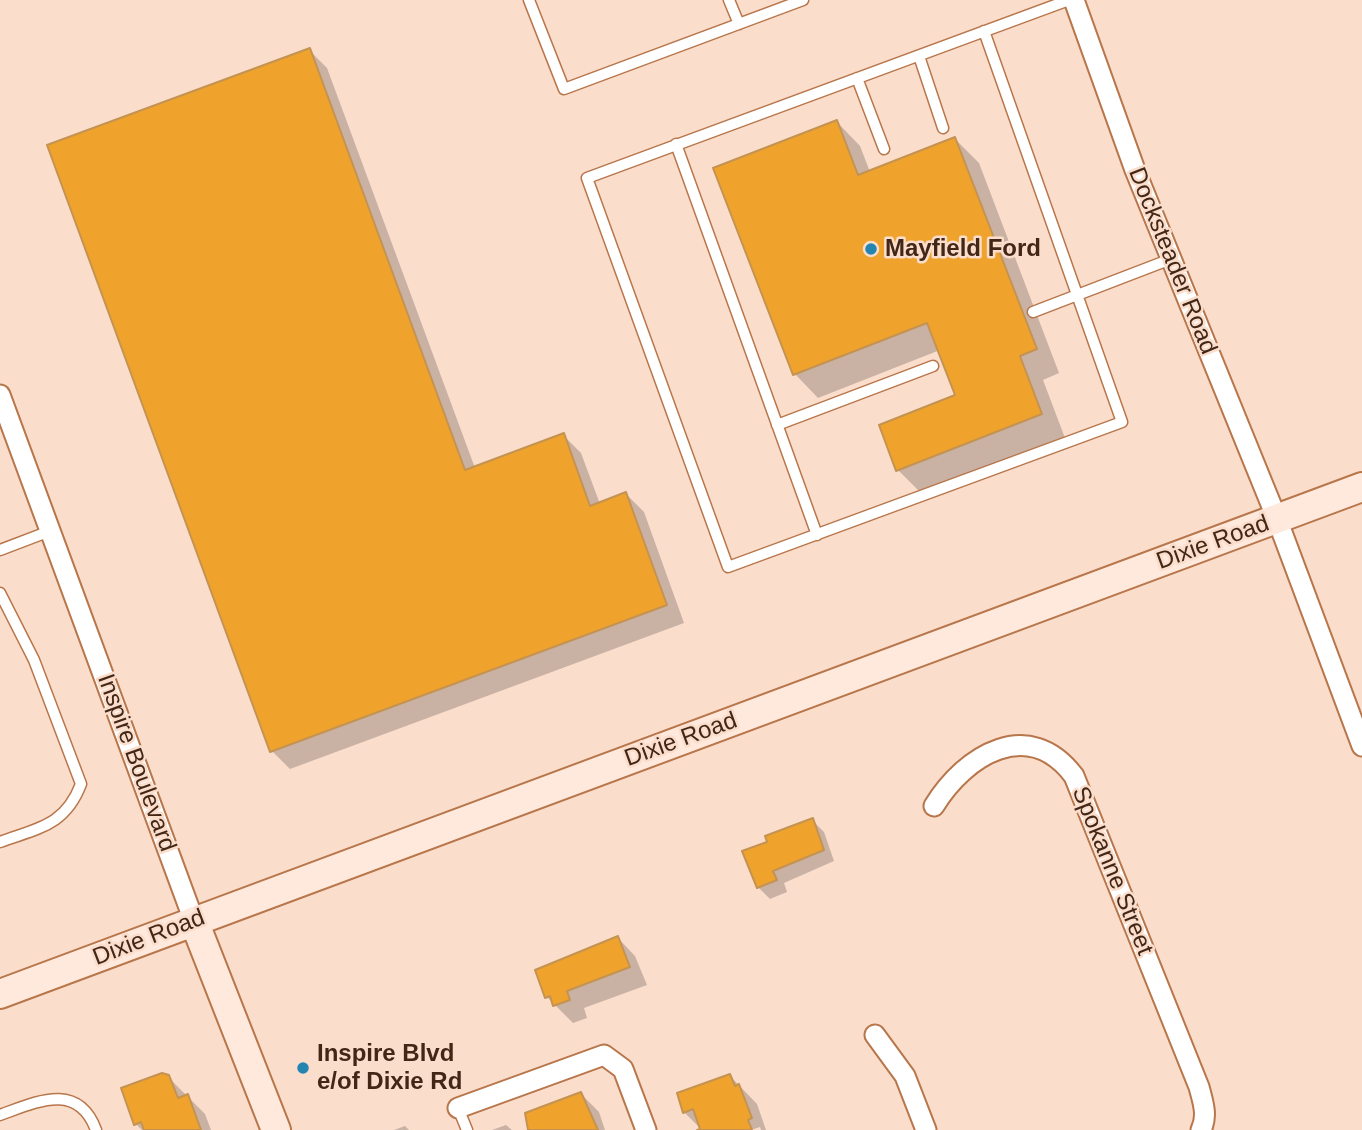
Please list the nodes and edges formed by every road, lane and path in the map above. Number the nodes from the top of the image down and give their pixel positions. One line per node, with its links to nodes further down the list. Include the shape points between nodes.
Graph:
1 (529, 0): 5 (lane, via 564,89)
2 (729, 0): 5 (lane)
3 (803, 0): 5 (lane)
4 (1071, 0): 6 (lane); 12 (street, Docksteader Road)
5 (739, 24)
6 (984, 32): 7 (lane); 13 (lane)
7 (919, 56): 8 (lane); 9 (lane)
8 (857, 78): 10 (lane); 11 (lane)
9 (943, 128)
10 (676, 145): 17 (lane); 21 (lane, via 587,178 728,567)
11 (884, 149)
12 (1171, 259): 13 (lane); 19 (street, Docksteader Road)
13 (1077, 295): 14 (lane); 21 (lane, via 1122,422)
14 (1033, 312)
15 (933, 366): 17 (lane)
16 (0, 395): 20 (street, Inspire Boulevard)
17 (777, 425): 21 (lane)
18 (1362, 487): 19 (main road, Dixie Road)
19 (1277, 519): 24 (street, Docksteader Road); 27 (main road, Dixie Road)
20 (50, 531): 22 (lane); 27 (street, Inspire Boulevard)
21 (817, 535)
22 (0, 550)
23 (0, 593): 26 (lane, via 34,660 80,784 73,803 57,821)
24 (1362, 746)
25 (934, 806): 37 (street, Spokanne Street, via 957,773 993,751 1024,745 1060,757 1074,776 1199,1087 1205,1106)
26 (0, 842)
27 (194, 921): 28 (main road, Dixie Road); 33 (main road, Inspire Boulevard)
28 (0, 994)
29 (874, 1035): 36 (street, via 905,1076)
30 (458, 1108): 34 (lane); 35 (street, via 604,1055 623,1069)
31 (0, 1115): 32 (lane, via 38,1101 67,1100 90,1116)
32 (96, 1130)
33 (276, 1130)
34 (467, 1130)
35 (646, 1130)
36 (926, 1130)
37 (1200, 1130)

